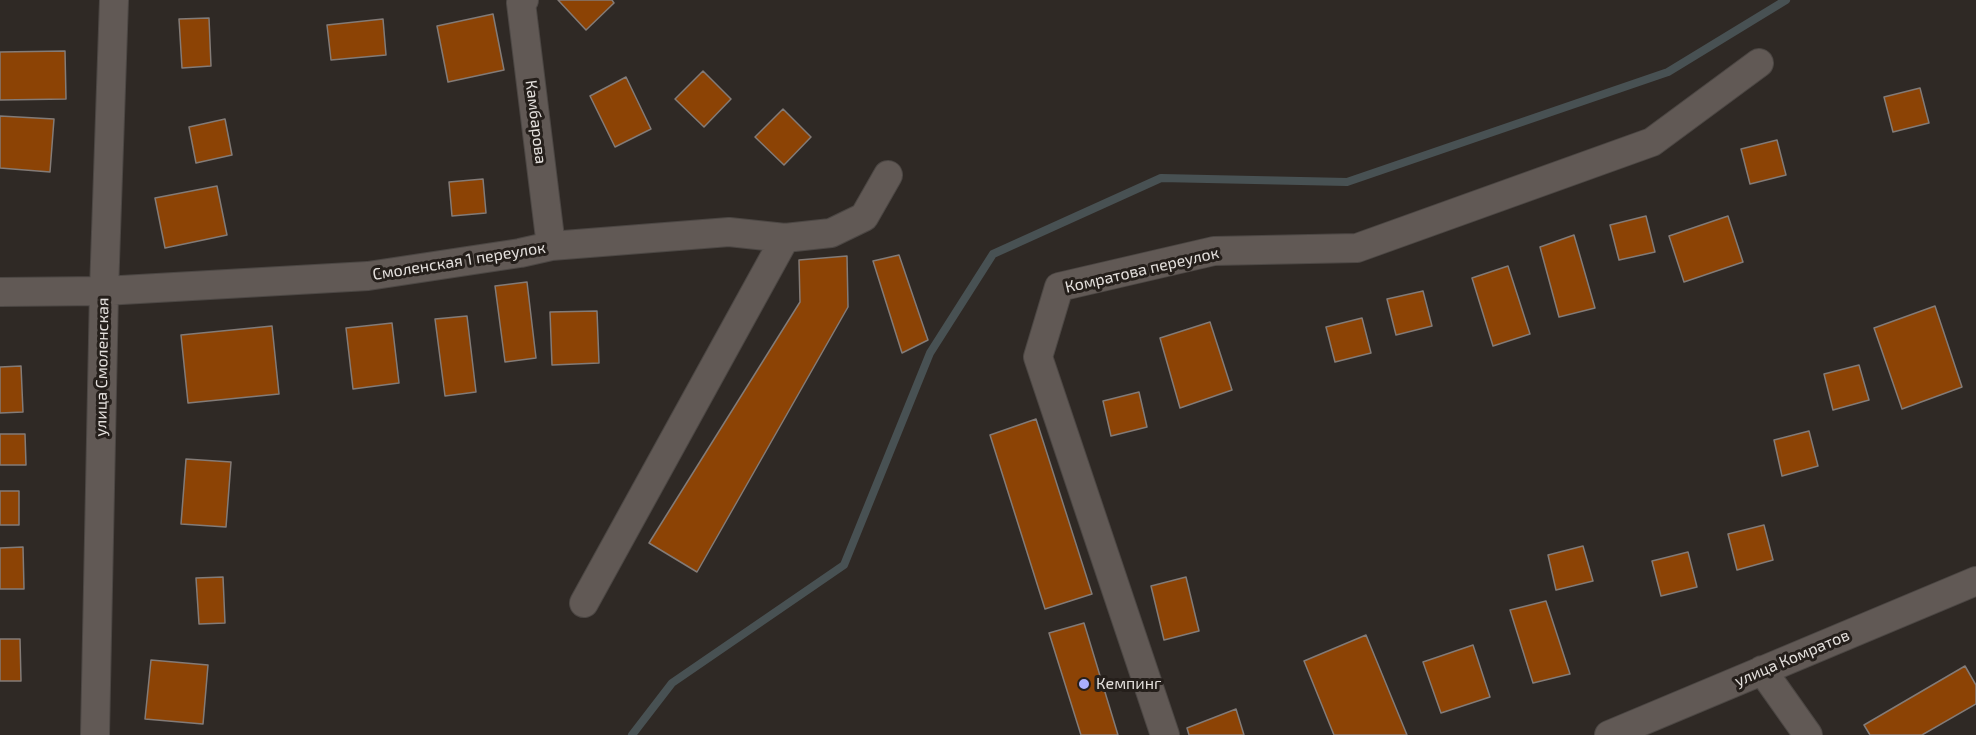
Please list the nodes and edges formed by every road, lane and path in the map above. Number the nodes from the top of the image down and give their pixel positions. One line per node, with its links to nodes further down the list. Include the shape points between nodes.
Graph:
1 (114, 0): 7 (street, улица Смоленская)
2 (524, 0): 6 (street, Камбарова, via 521,3)
3 (1759, 63): 13 (street, Комратова переулок, via 1652,142 1358,248 1214,251 1059,287 1038,357)
4 (888, 175): 5 (street, Смоленская 1 переулок, via 864,217 831,233)
5 (785, 238): 6 (street, Смоленская 1 переулок, via 729,232); 10 (street)
6 (551, 246): 7 (street, Смоленская 1 переулок, via 368,276)
7 (104, 291): 8 (street, Смоленская 1 переулок); 12 (street, улица Смоленская)
8 (0, 292)
9 (1976, 581): 11 (street, улица Комратов)
10 (584, 603)
11 (1762, 670): 14 (street, улица Комратов); 15 (street)
12 (95, 735)
13 (1165, 735)
14 (1609, 735)
15 (1808, 735)

